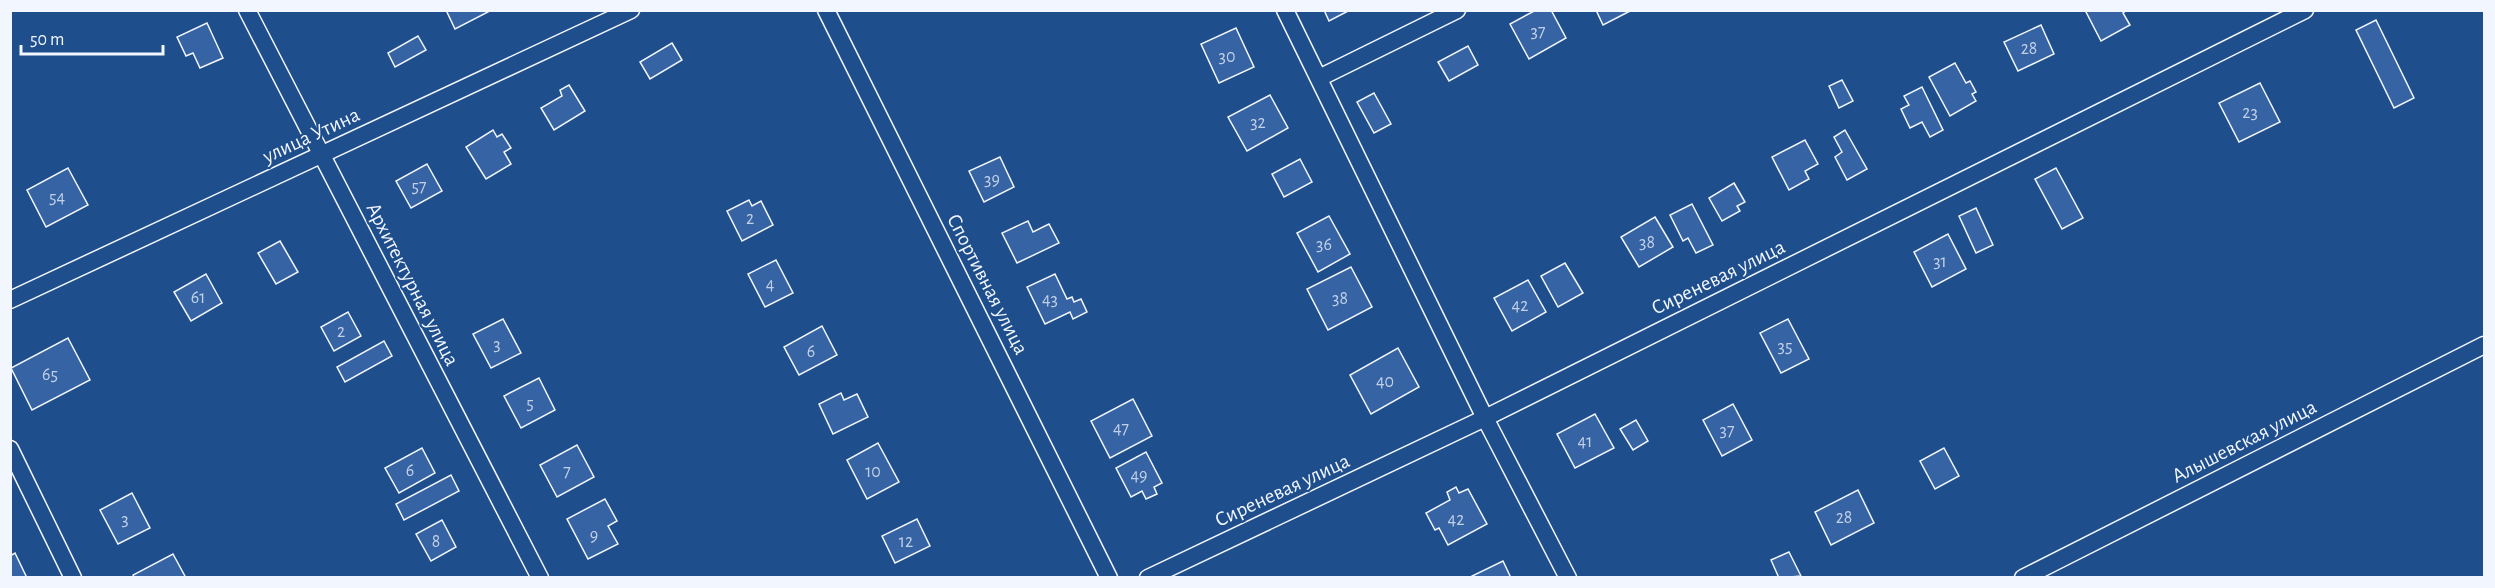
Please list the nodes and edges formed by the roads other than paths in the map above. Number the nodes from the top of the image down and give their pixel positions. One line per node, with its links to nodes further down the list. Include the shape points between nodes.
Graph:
1 (247, 10): 8 (street, Архитектурная улица)
2 (631, 10): 8 (street, улица Утина)
3 (826, 10): 15 (street, Спортивная улица)
4 (1285, 10): 7 (street)
5 (1457, 10): 7 (street)
6 (2305, 10): 11 (street, Сиреневая улица)
7 (1319, 78): 11 (street)
8 (321, 155): 9 (street, улица Утина); 14 (street, Архитектурная улица)
9 (10, 300)
10 (2484, 345): 18 (street, Алышевская улица)
11 (1485, 418): 16 (street, Сиреневая улица); 17 (street)
12 (10, 449): 13 (street)
13 (73, 578)
14 (540, 578)
15 (1109, 578)
16 (1148, 578)
17 (1568, 578)
18 (2023, 578)

